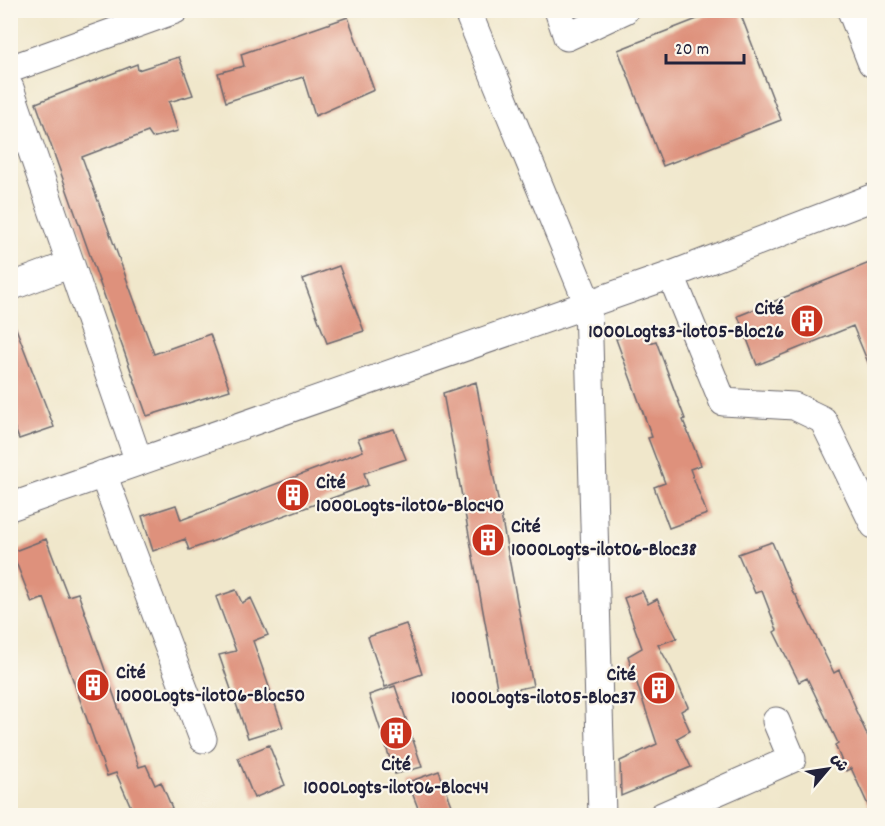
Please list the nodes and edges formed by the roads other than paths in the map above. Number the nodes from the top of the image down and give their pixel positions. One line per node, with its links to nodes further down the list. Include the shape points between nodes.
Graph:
1 (176, 10): 7 (street)
2 (467, 10): 13 (street)
3 (558, 10): 4 (street, via 567,36)
4 (625, 10)
5 (854, 10): 6 (main road)
6 (874, 61)
7 (10, 69)
8 (10, 88): 10 (street)
9 (874, 197): 11 (street)
10 (71, 264): 12 (street); 14 (street)
11 (671, 275): 13 (street); 17 (street, via 723,402 794,406 823,420)
12 (10, 287)
13 (588, 304): 14 (street); 20 (street)
14 (139, 462): 15 (street)
15 (103, 474): 16 (street); 19 (street)
16 (10, 507)
17 (874, 525)
18 (776, 721): 21 (street, via 792,759)
19 (203, 739)
20 (602, 816)
21 (662, 816)

